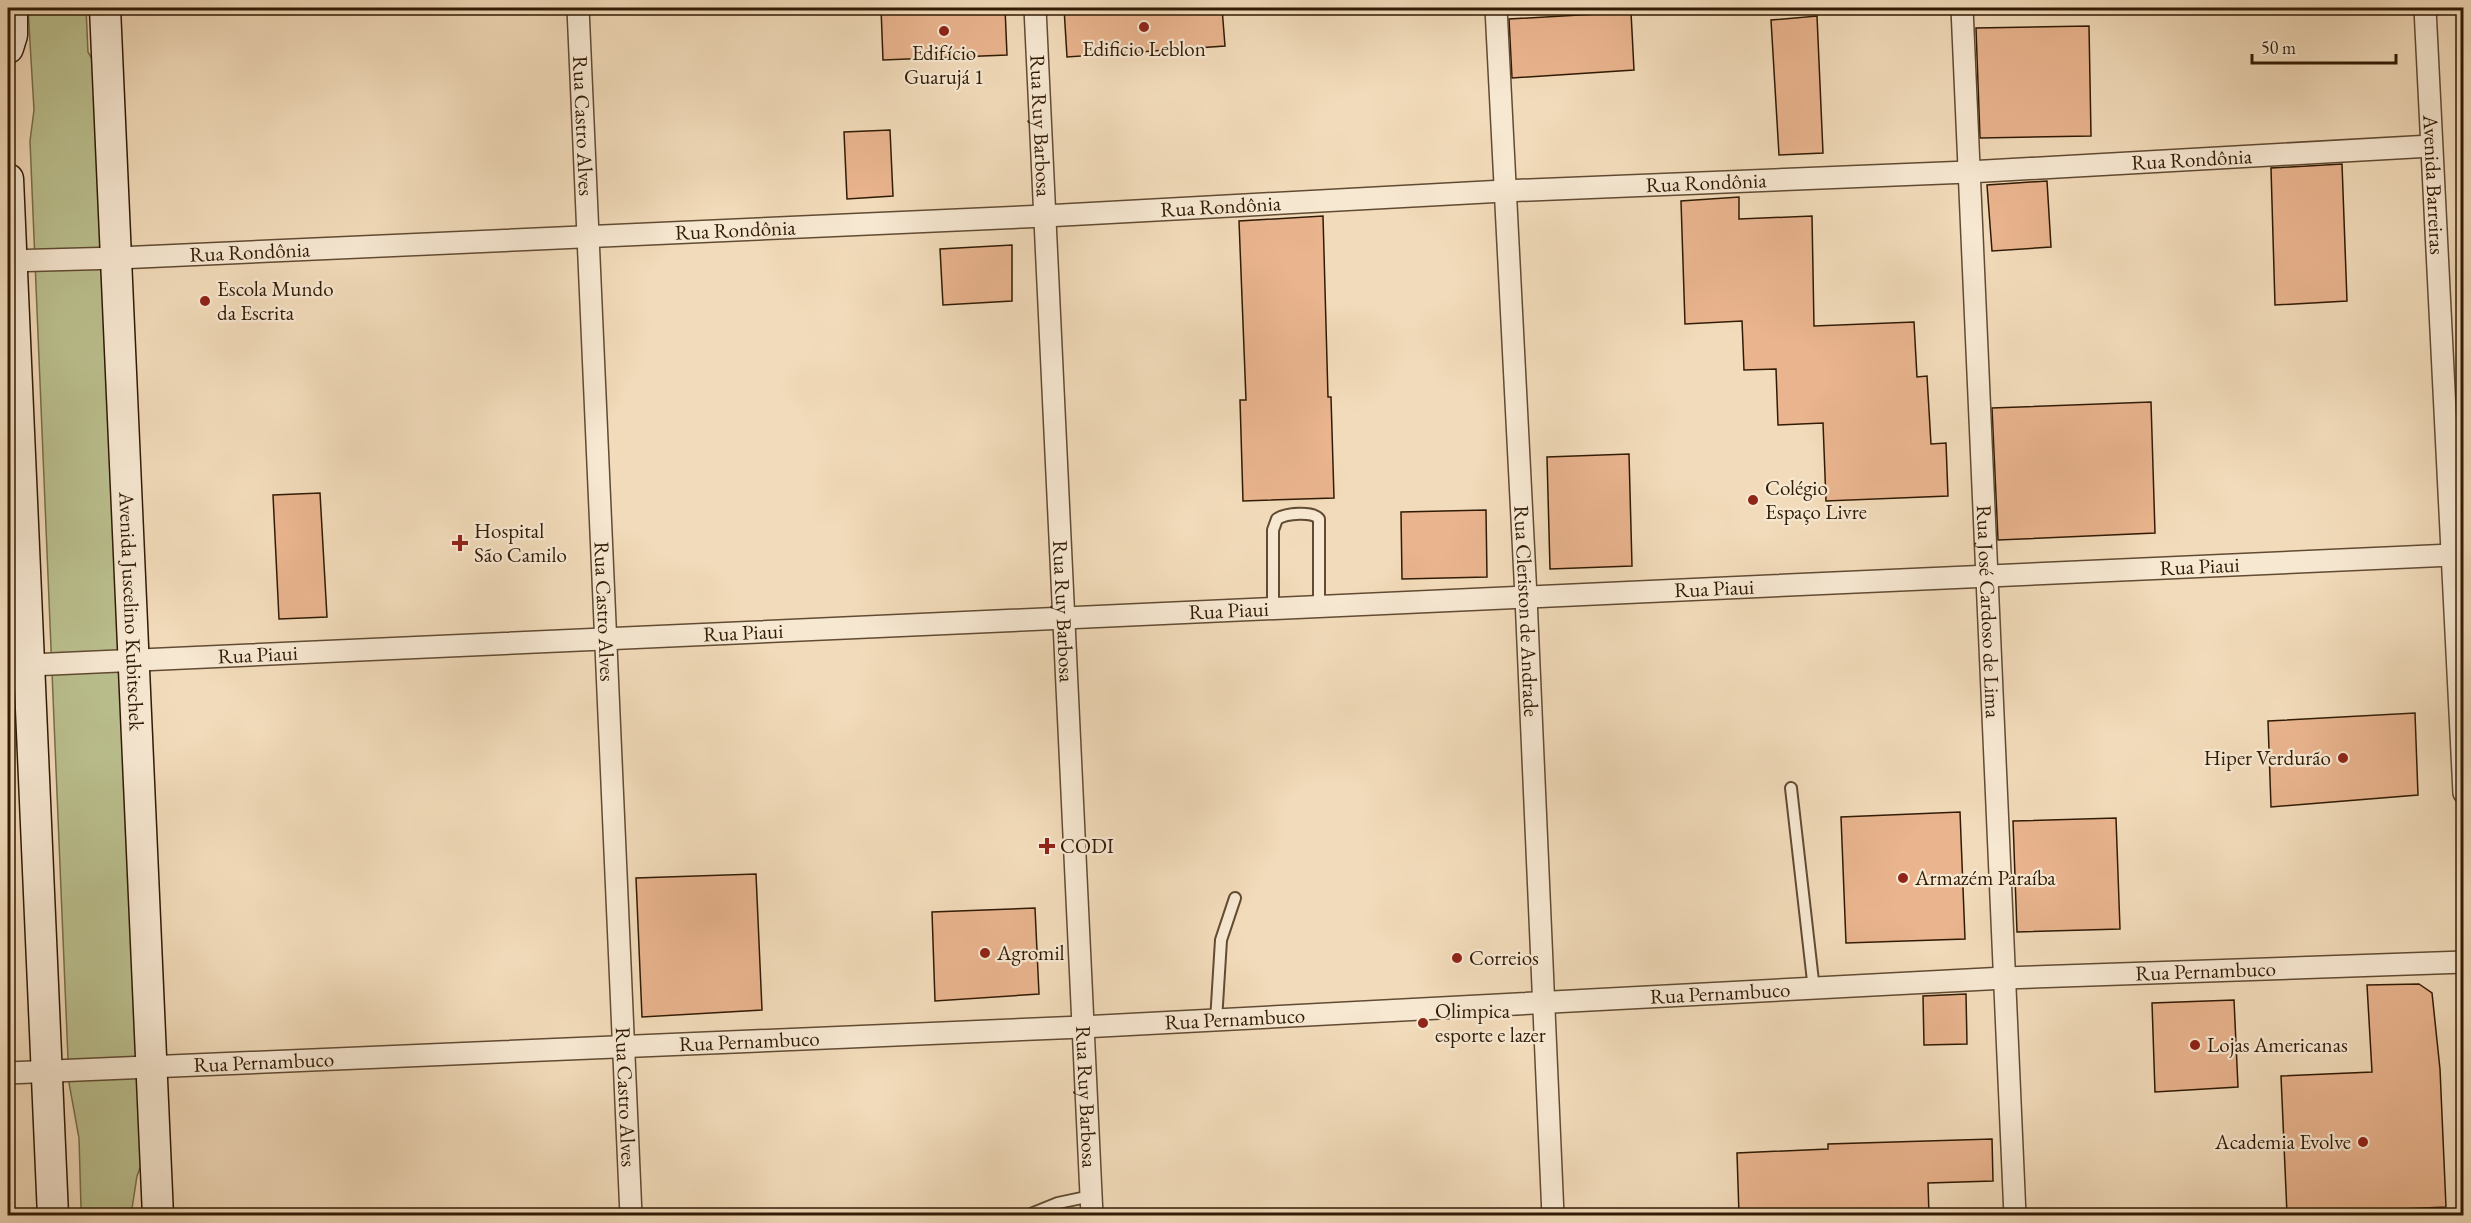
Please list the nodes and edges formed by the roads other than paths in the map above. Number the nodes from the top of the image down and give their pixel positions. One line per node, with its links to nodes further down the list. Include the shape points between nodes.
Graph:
1 (12, 8): 9 (main road)
2 (91, 8): 10 (main road, via 96,52)
3 (105, 8): 10 (main road, Avenida Juscelino Kubitschek)
4 (578, 8): 16 (street, Rua Castro Alves)
5 (1035, 8): 15 (street, Rua Ruy Barbosa)
6 (1496, 8): 14 (street, Rua Cleriston de Andrade)
7 (1962, 8): 12 (street, Rua José Cardoso de Lima)
8 (2426, 8): 11 (street, Avenida Barreiras)
9 (8, 48)
10 (108, 65): 17 (main road, Avenida Juscelino Kubitschek)
11 (2432, 146): 12 (street, Rua Rondônia); 19 (street, Avenida Barreiras)
12 (1968, 172): 14 (street, Rua Rondônia); 22 (street, Rua José Cardoso de Lima)
13 (8, 179): 18 (main road)
14 (1504, 191): 15 (street, Rua Rondônia); 23 (street, Rua Cleriston de Andrade)
15 (1045, 216): 16 (street, Rua Rondônia); 27 (street, Rua Ruy Barbosa)
16 (590, 237): 17 (street, Rua Rondônia); 28 (street, Rua Castro Alves)
17 (118, 258): 18 (street, Rua Rondônia); 29 (main road, Avenida Juscelino Kubitschek)
18 (10, 261): 30 (main road)
19 (2450, 498): 20 (street); 21 (street, Avenida Barreiras)
20 (2463, 528)
21 (2458, 553): 22 (street, Rua Piaui); 25 (street, Avenida Barreiras)
22 (1988, 576): 23 (street, Rua Piaui); 35 (street, Rua José Cardoso de Lima)
23 (1526, 597): 24 (street, Rua Piaui); 37 (street, Rua Cleriston de Andrade)
24 (1319, 605): 26 (street, Rua Piaui); 26 (lane, via 1319,519 1311,514 1290,515 1277,519 1273,530)
25 (2459, 607): 32 (street, Avenida Barreiras)
26 (1273, 608): 27 (street, Rua Piaui)
27 (1064, 618): 28 (street, Rua Piaui); 39 (street, Rua Ruy Barbosa)
28 (607, 640): 29 (street, Rua Piaui); 40 (street, Rua Castro Alves)
29 (134, 659): 30 (street, Rua Piaui); 41 (main road, Avenida Juscelino Kubitschek)
30 (19, 666): 42 (main road)
31 (1791, 788): 36 (lane)
32 (2463, 793)
33 (1235, 898): 38 (lane, via 1221,940)
34 (2463, 962): 35 (street, Rua Pernambuco)
35 (2005, 978): 36 (street, Rua Pernambuco); 54 (street, Rua José Cardoso de Lima)
36 (1814, 990): 37 (street, Rua Pernambuco)
37 (1543, 1004): 38 (street, Rua Pernambuco); 53 (street, Rua Cleriston de Andrade)
38 (1216, 1021): 39 (street, Rua Pernambuco)
39 (1082, 1027): 40 (street, Rua Pernambuco); 46 (street, Rua Ruy Barbosa)
40 (624, 1045): 41 (street, Rua Pernambuco); 51 (street, Rua Castro Alves)
41 (152, 1065): 42 (street, Rua Pernambuco); 45 (main road, Avenida Juscelino Kubitschek)
42 (46, 1070): 43 (street, Rua Pernambuco); 44 (main road)
43 (8, 1073)
44 (49, 1130): 47 (main road); 48 (main road, via 63,1151)
45 (156, 1152): 49 (main road, via 147,1161); 50 (main road, Avenida Juscelino Kubitschek)
46 (1092, 1206): 52 (lane, via 1058,1203)
47 (53, 1215)
48 (67, 1215)
49 (140, 1215)
50 (158, 1215)
51 (631, 1215)
52 (1026, 1215)
53 (1553, 1215)
54 (2015, 1215)

